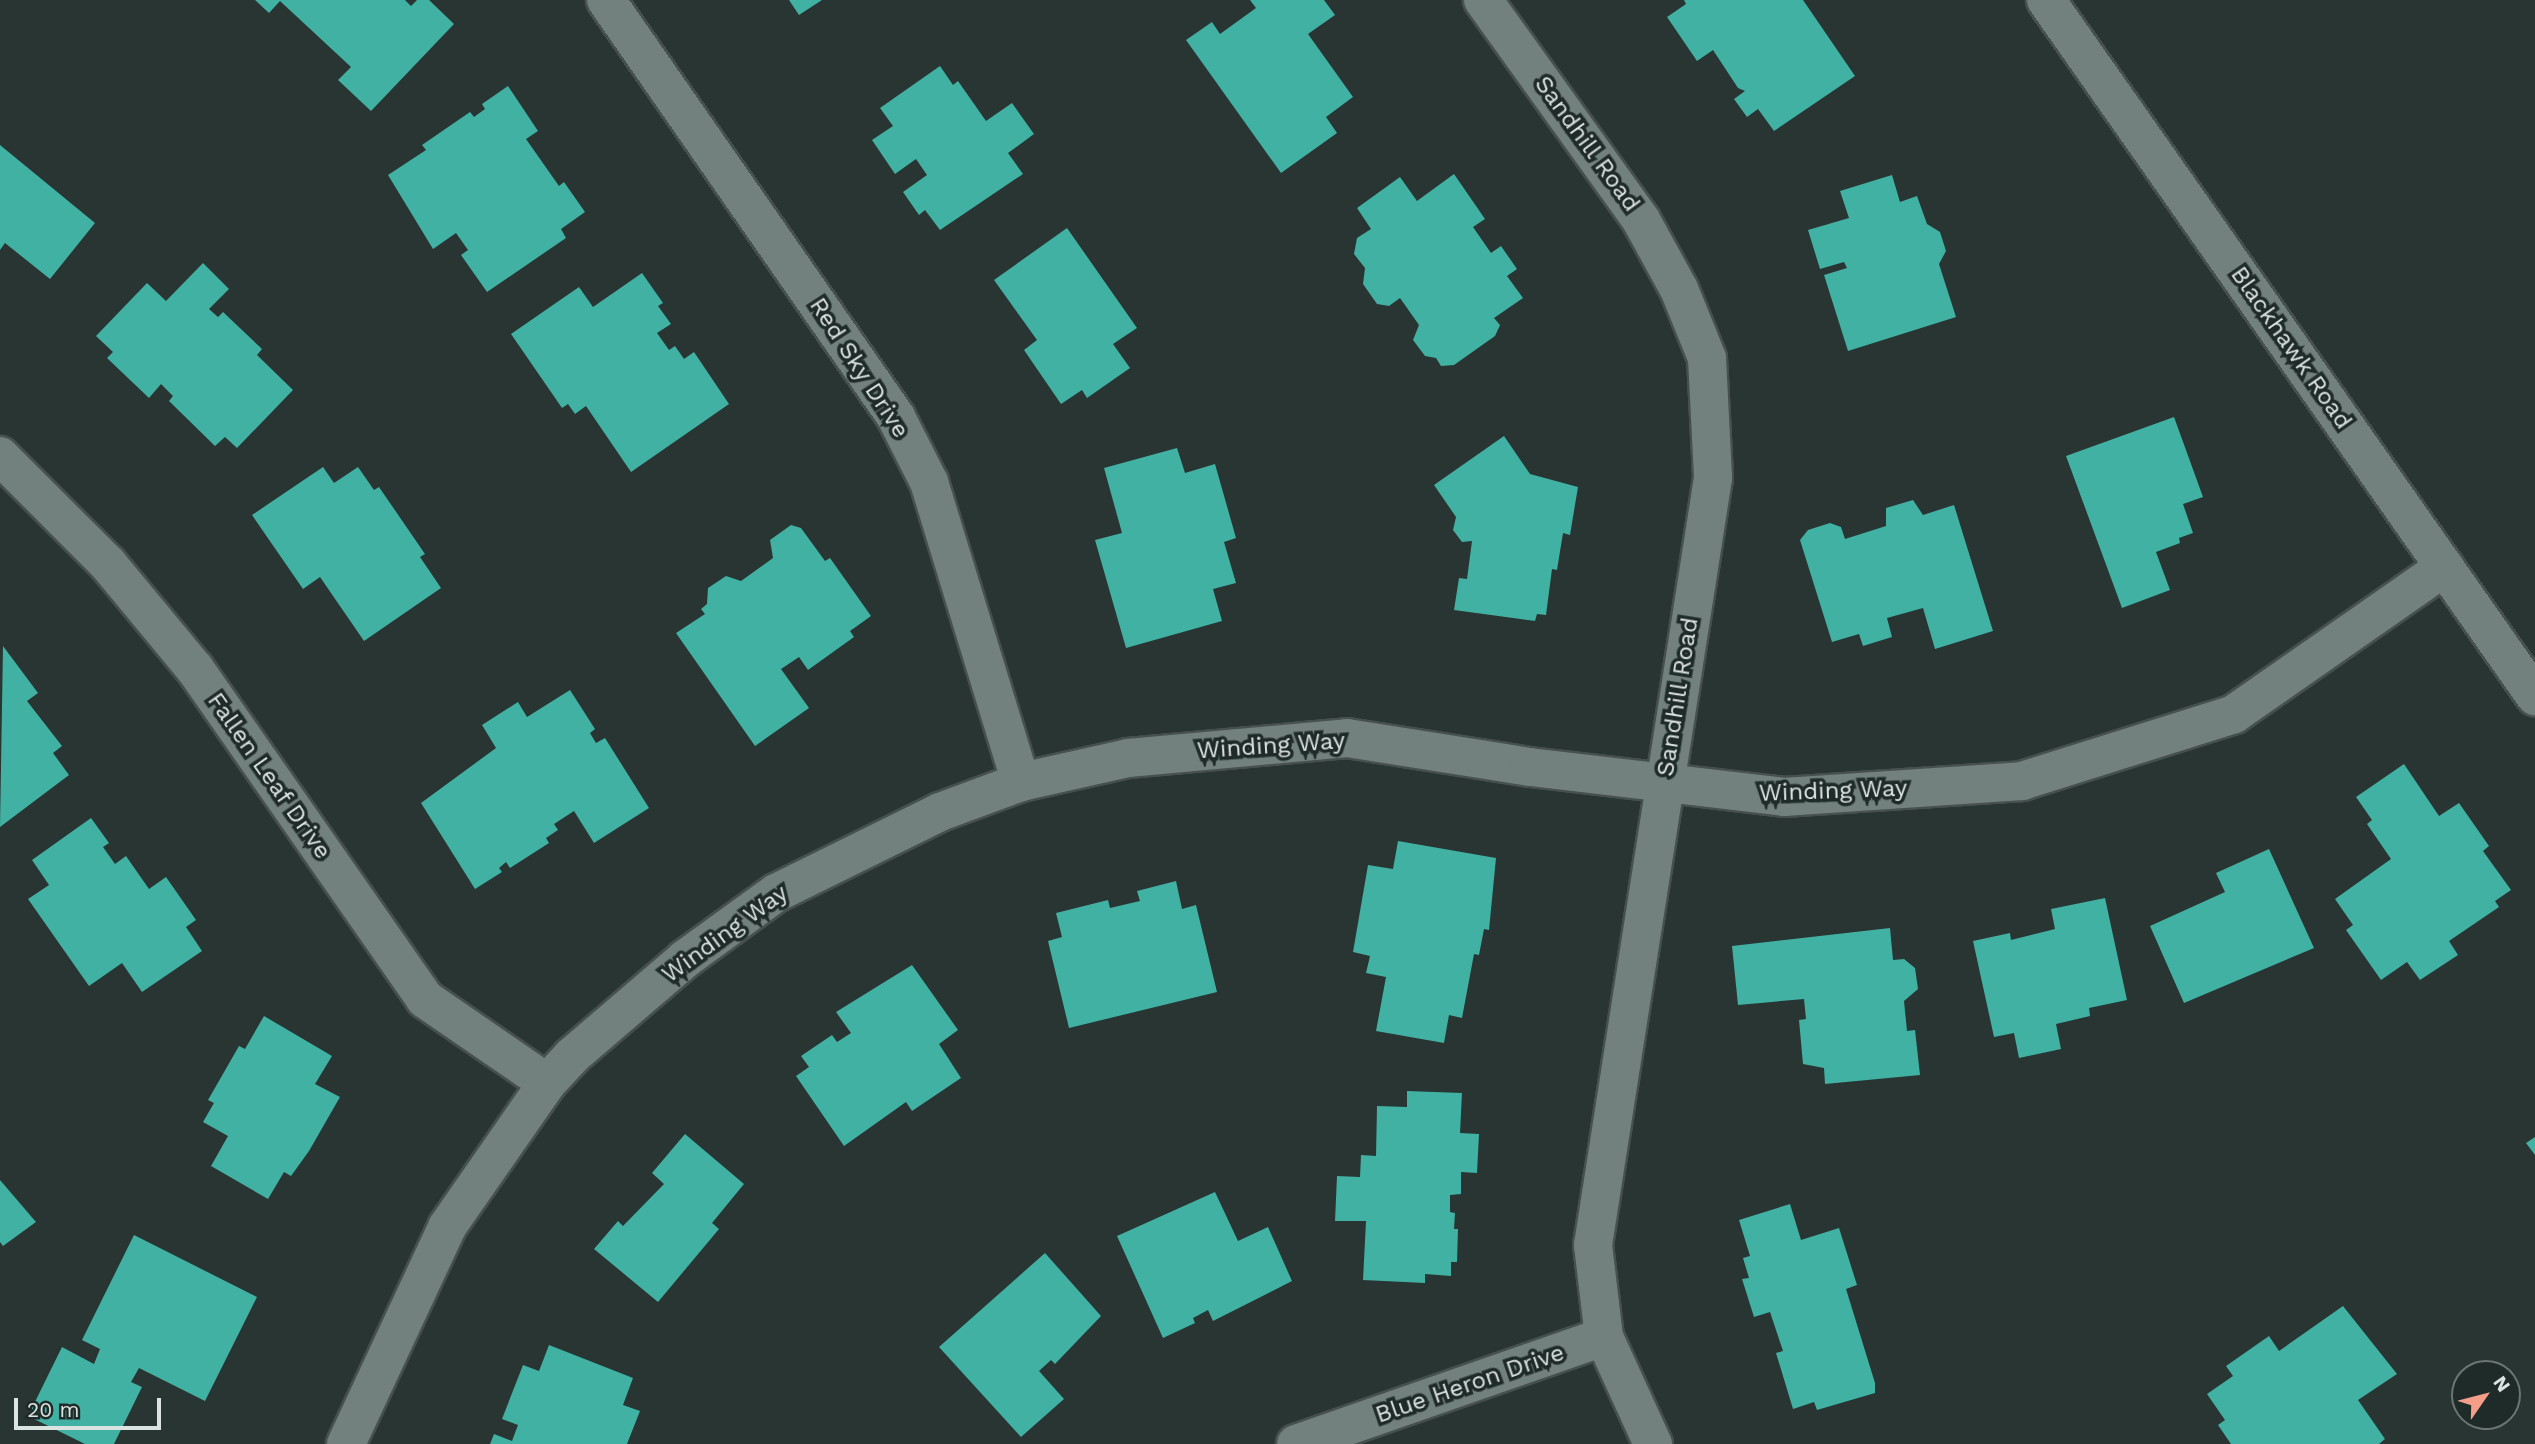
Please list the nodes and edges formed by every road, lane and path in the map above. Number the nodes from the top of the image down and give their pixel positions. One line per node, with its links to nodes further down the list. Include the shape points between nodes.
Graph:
1 (606, 0): 7 (street, Red Sky Drive, via 901,428 929,482)
2 (1483, 0): 8 (street, Sandhill Road, via 1641,220 1679,289 1707,358 1713,478)
3 (2046, 0): 5 (street, Blackhawk Road)
4 (0, 456): 9 (street, Fallen Leaf Drive, via 108,564 195,669 425,999)
5 (2445, 567): 6 (street, Blackhawk Road); 8 (street, Winding Way, via 2234,715 2022,780 1784,797)
6 (2535, 696)
7 (1021, 782): 8 (street, Winding Way, via 1128,758 1347,738); 9 (street, Winding Way, via 883,838 776,893 655,984 584,1043)
8 (1665, 783): 10 (street, Sandhill Road, via 1593,1245)
9 (547, 1083): 11 (street, Winding Way, via 447,1227)
10 (1604, 1337): 12 (street, Blue Heron Drive); 13 (street, Sandhill Road)
11 (346, 1444)
12 (1296, 1444)
13 (1653, 1444)

